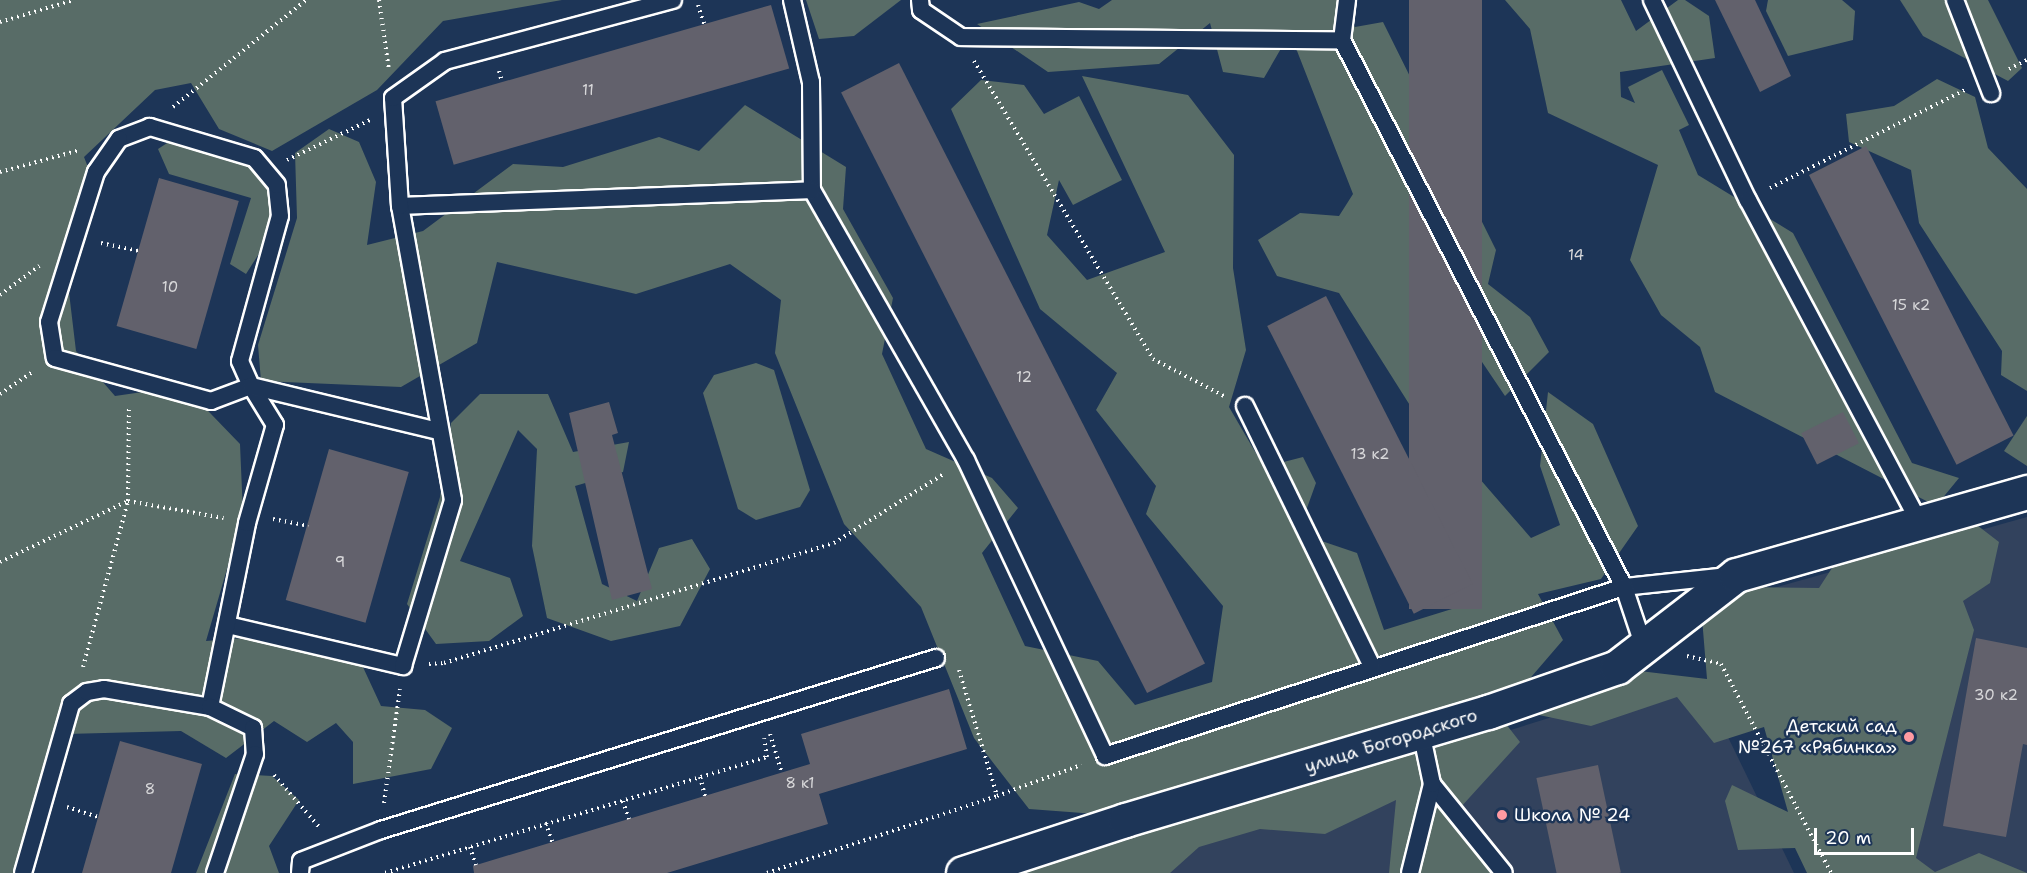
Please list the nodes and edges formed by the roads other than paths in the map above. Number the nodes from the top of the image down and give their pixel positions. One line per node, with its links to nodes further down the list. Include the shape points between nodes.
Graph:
1 (673, 0): 10 (lane, via 445,61 393,103)
2 (792, 0): 9 (lane, via 811,82)
3 (920, 0): 7 (lane, via 921,10 960,37)
4 (1347, 0): 7 (lane)
5 (1652, 0): 15 (lane, via 1748,200)
6 (1955, 0): 8 (lane)
7 (1342, 40): 17 (lane)
8 (1988, 86)
9 (812, 190): 10 (lane); 21 (lane, via 966,460 1105,756)
10 (400, 206): 13 (lane)
11 (250, 386): 11 (lane, via 240,361 280,216 277,185 254,158 150,128 119,139 96,172 49,322 55,358 211,400); 13 (lane); 18 (lane, via 275,425 248,518)
12 (1245, 406): 21 (lane)
13 (438, 431): 18 (lane, via 453,500 403,666)
14 (2027, 492): 15 (street, улица Богородского)
15 (1920, 524): 16 (street, улица Богородского)
16 (1736, 575): 17 (lane); 19 (street, улица Богородского)
17 (1624, 587): 19 (lane); 21 (lane)
18 (228, 625): 22 (lane)
19 (1644, 647): 23 (street, улица Богородского, via 1617,666)
20 (942, 664): 27 (lane, via 381,830 301,861)
21 (1372, 666)
22 (210, 707): 25 (lane, via 104,689 87,692 71,704); 26 (lane, via 253,728 255,754)
23 (1421, 732): 24 (lane); 28 (street, улица Богородского)
24 (1432, 784): 29 (lane); 30 (lane)
25 (23, 873)
26 (215, 873)
27 (300, 873)
28 (963, 873)
29 (1410, 873)
30 (1504, 873)

